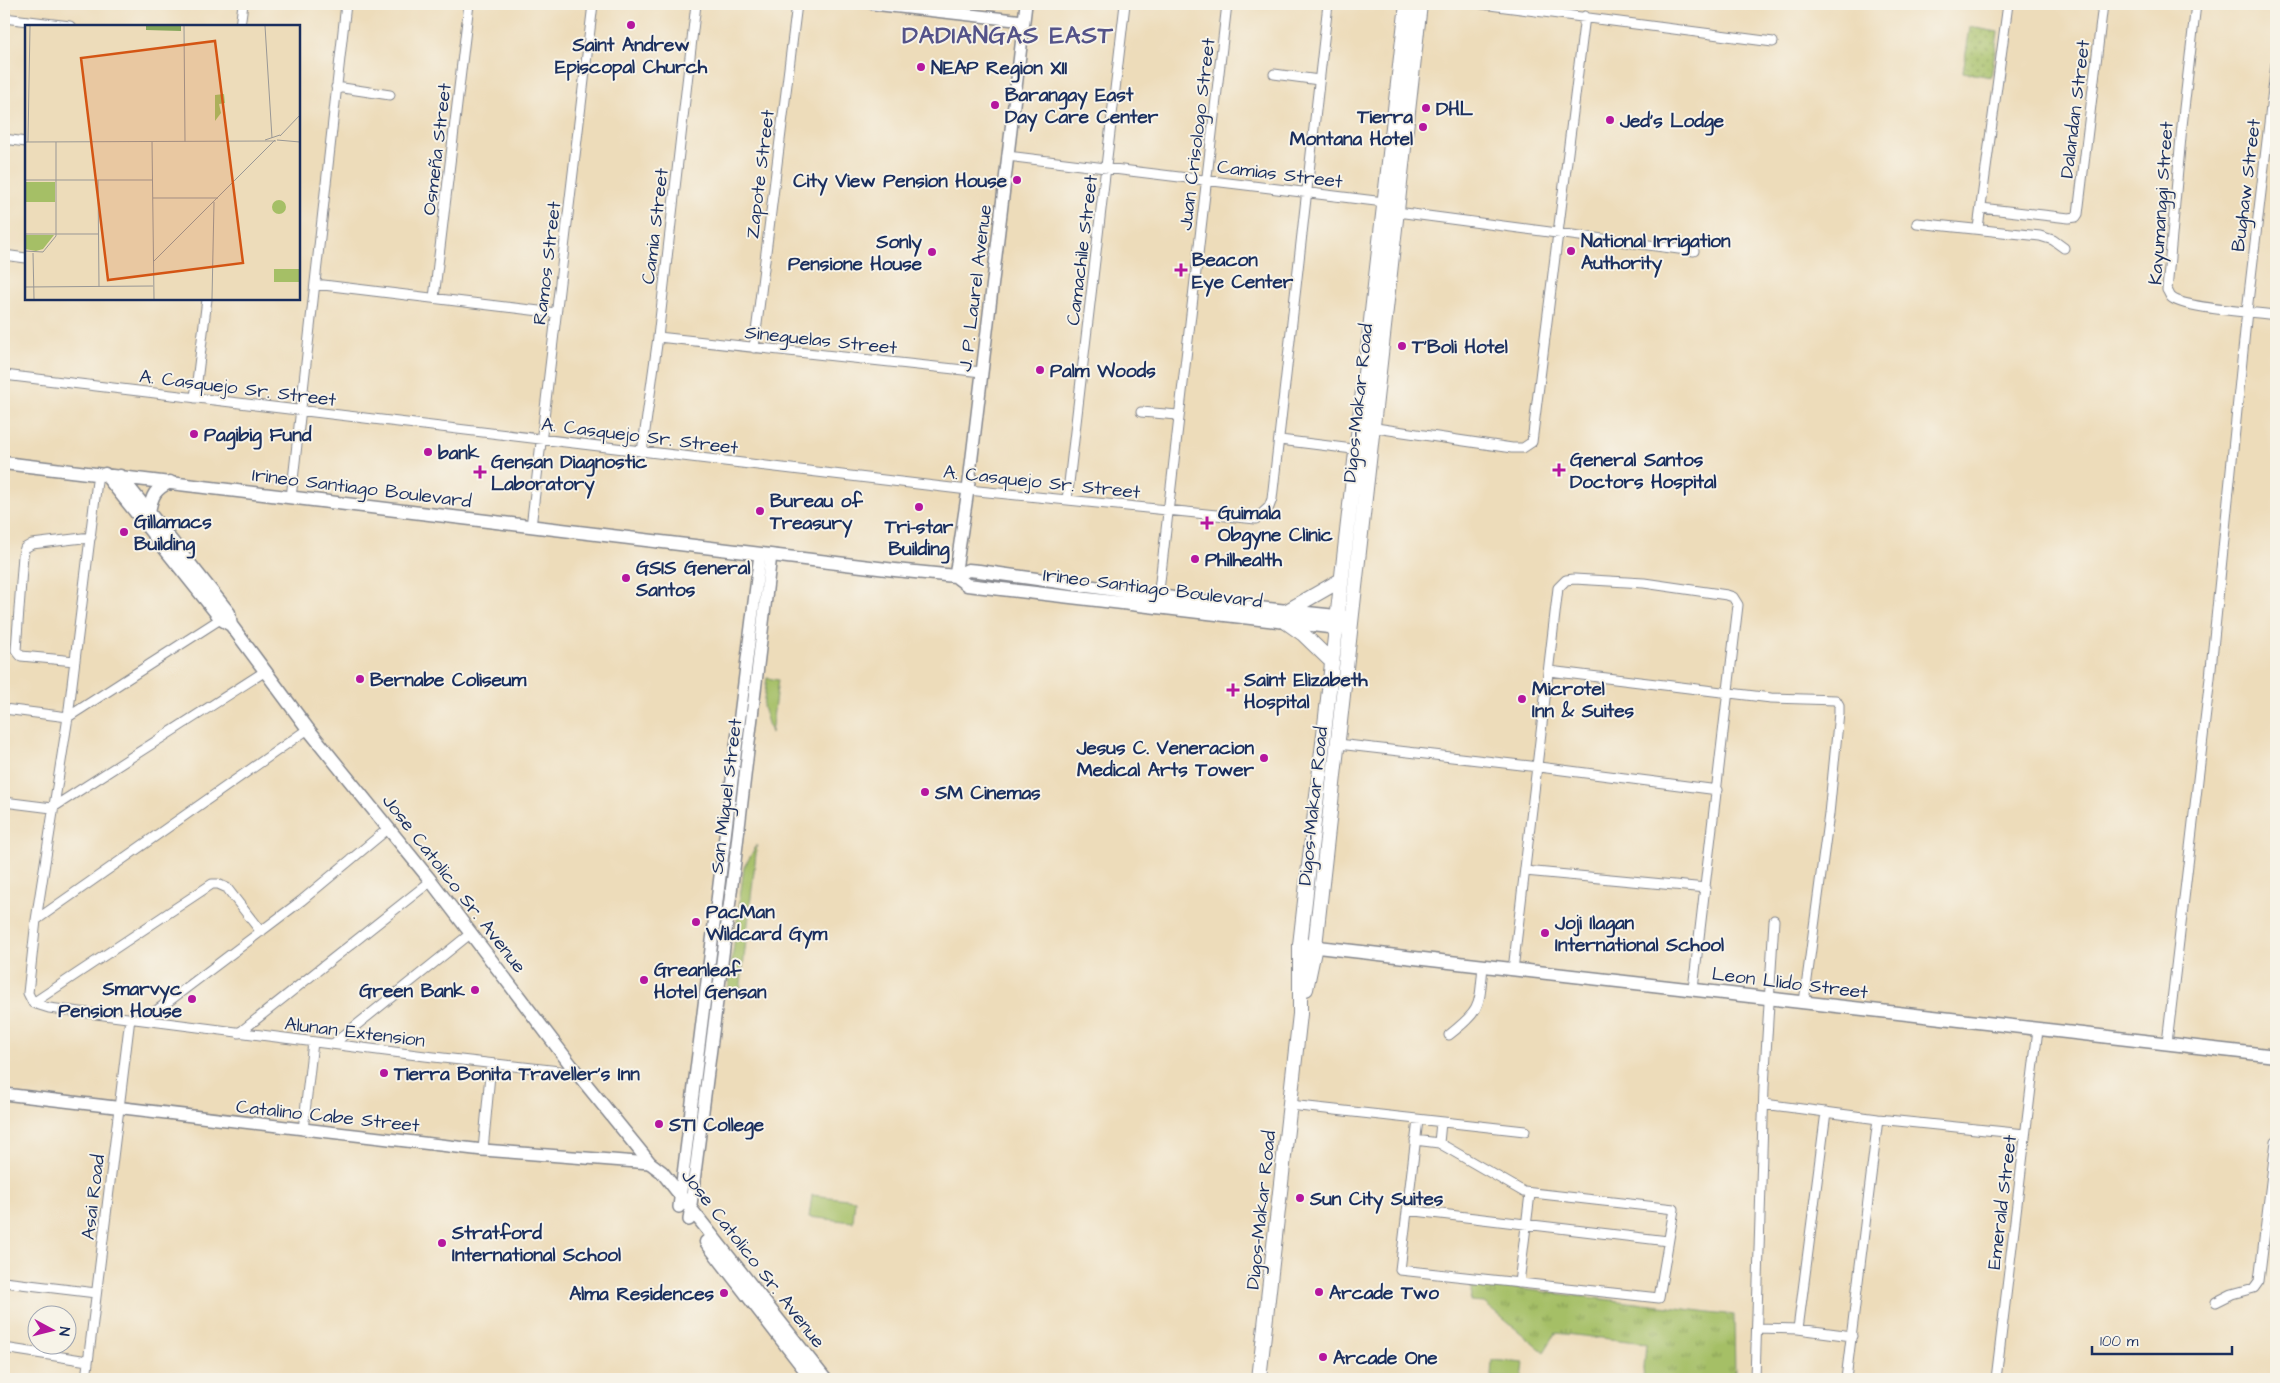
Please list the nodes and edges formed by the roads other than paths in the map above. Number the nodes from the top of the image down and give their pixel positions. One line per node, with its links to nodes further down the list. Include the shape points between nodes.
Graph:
1 (243, 4): 23 (street)
2 (346, 4): 28 (street)
3 (469, 4): 47 (street, Osmeña Street)
4 (593, 4): 50 (street, Ramos Street)
5 (696, 4): 52 (street, Camia Street)
6 (797, 4): 53 (street, Zapote Street)
7 (873, 4): 18 (street)
8 (1026, 4): 21 (street, J. P. Laurel Avenue)
9 (1125, 4): 33 (street, Camachile Street)
10 (1228, 4): 34 (street, Juan Crisologo Street)
11 (1328, 4): 27 (street)
12 (1407, 4): 36 (main road, Digos-Makar Road)
13 (1420, 4): 38 (main road, Digos-Makar Road)
14 (1482, 4): 19 (street)
15 (2008, 4): 37 (street)
16 (2103, 4): 37 (street, Dalandan Street, via 2076,217)
17 (2196, 4): 49 (street, Kayumanggi Street, via 2167,290 2170,296 2186,303)
18 (896, 5): 21 (street)
19 (1585, 16): 24 (street); 41 (street)
20 (4, 18): 22 (street)
21 (1024, 22): 32 (street, J. P. Laurel Avenue)
22 (62, 25)
23 (240, 25)
24 (1773, 42)
25 (2276, 64): 49 (street, Bughaw Street)
26 (1274, 74): 27 (street)
27 (1319, 80): 35 (street)
28 (336, 87): 29 (street); 46 (street)
29 (390, 95)
30 (4, 139): 31 (street)
31 (25, 142)
32 (1008, 156): 33 (street, Camias Street); 54 (street, J. P. Laurel Avenue)
33 (1107, 169): 34 (street, Camias Street); 71 (street, Camachile Street)
34 (1207, 180): 35 (street, Camias Street); 59 (street, Juan Crisologo Street)
35 (1306, 193): 36 (street, Camias Street); 62 (street)
36 (1384, 202): 38 (street); 60 (main road, Digos-Makar Road)
37 (1981, 208): 40 (street)
38 (1397, 212): 41 (street); 60 (main road, Digos-Makar Road)
39 (1917, 223): 40 (street)
40 (1978, 228): 42 (street, via 2047,238)
41 (1559, 232): 43 (street); 60 (street, via 1532,442 1523,448 1512,448)
42 (2064, 248)
43 (1694, 251)
44 (4, 255): 45 (street)
45 (25, 258)
46 (315, 284): 47 (street); 57 (street)
47 (434, 298): 50 (street)
48 (207, 300): 56 (street)
49 (2246, 310): 51 (street, Kayumanggi Street); 120 (street, Bughaw Street, via 2210,678)
50 (556, 313): 61 (street, Ramos Street)
51 (2276, 315)
52 (658, 337): 53 (street, Sineguelas Street); 64 (street, Camia Street)
53 (754, 348): 54 (street, Sineguelas Street)
54 (982, 372): 69 (street, J. P. Laurel Avenue)
55 (4, 375): 56 (street, A. Casquejo Sr. Street)
56 (195, 398): 57 (street, A. Casquejo Sr. Street)
57 (300, 411): 61 (street, A. Casquejo Sr. Street); 70 (street)
58 (1141, 412): 59 (street)
59 (1178, 415): 72 (street, Juan Crisologo Street)
60 (1366, 427): 63 (main road, Digos-Makar Road)
61 (541, 440): 64 (street, A. Casquejo Sr. Street); 74 (street, Ramos Street)
62 (1280, 440): 63 (street); 72 (street, A. Casquejo Sr. Street, via 1269,507 1256,519)
63 (1363, 450): 78 (main road, Digos-Makar Road); 83 (main road, Digos-Makar Road)
64 (642, 452): 69 (street, A. Casquejo Sr. Street)
65 (4, 463): 66 (main road, Irineo Santiago Boulevard)
66 (102, 474): 67 (main road, Irineo Santiago Boulevard); 75 (street); 81 (main road, Jose Catolico Sr. Avenue)
67 (120, 476): 68 (main road, Irineo Santiago Boulevard); 73 (main road, Jose Catolico Sr. Avenue)
68 (171, 482): 70 (main road, Irineo Santiago Boulevard); 73 (main road, via 157,489 151,497)
69 (968, 490): 71 (street, A. Casquejo Sr. Street); 77 (street, J. P. Laurel Avenue)
70 (291, 498): 74 (main road, Irineo Santiago Boulevard)
71 (1067, 500): 72 (street, A. Casquejo Sr. Street)
72 (1168, 511): 79 (street, Juan Crisologo Street)
73 (148, 512): 81 (main road, Jose Catolico Sr. Avenue)
74 (531, 527): 76 (main road, Irineo Santiago Boulevard)
75 (91, 537): 84 (street); 84 (street, via 32,544 23,555 16,650 21,656)
76 (766, 554): 77 (main road, Irineo Santiago Boulevard); 142 (street, San Miguel Street); 142 (street, San Miguel Street, via 735,861)
77 (955, 576): 79 (main road, Irineo Santiago Boulevard, via 967,585)
78 (1341, 580): 80 (main road); 82 (main road, Digos-Makar Road)
79 (1158, 601): 80 (main road, Irineo Santiago Boulevard)
80 (1287, 617): 82 (main road, Irineo Santiago Boulevard); 85 (main road)
81 (227, 619): 87 (main road, Jose Catolico Sr. Avenue); 90 (street)
82 (1336, 622): 83 (main road, Irineo Santiago Boulevard); 85 (main road, Digos-Makar Road)
83 (1351, 624): 92 (main road, Digos-Makar Road)
84 (75, 661): 90 (street)
85 (1332, 662): 105 (main road, Digos-Makar Road)
86 (1549, 671): 88 (street); 88 (street, via 1557,595 1562,583 1574,579 1644,583 1736,600 1738,615); 93 (street)
87 (264, 672): 91 (main road, Jose Catolico Sr. Avenue); 96 (street)
88 (1729, 692): 94 (street); 111 (street, via 1828,699 1836,700 1839,705 1829,814)
89 (4, 709): 90 (street)
90 (68, 717): 96 (street)
91 (308, 729): 97 (main road, Jose Catolico Sr. Avenue); 101 (street)
92 (1338, 744): 93 (street); 106 (main road, Digos-Makar Road)
93 (1539, 767): 94 (street); 98 (street)
94 (1718, 790): 100 (street)
95 (4, 802): 96 (street)
96 (52, 808): 101 (street)
97 (389, 828): 99 (main road, Jose Catolico Sr. Avenue); 103 (street)
98 (1525, 871): 100 (street); 108 (street)
99 (431, 882): 104 (main road, Jose Catolico Sr. Avenue); 117 (street)
100 (1706, 888): 109 (street)
101 (36, 920): 112 (street, via 28,993)
102 (1774, 920): 110 (street)
103 (261, 932): 112 (street, via 228,888 212,884); 115 (street)
104 (470, 934): 121 (street); 124 (main road, Jose Catolico Sr. Avenue)
105 (1300, 945): 106 (main road, Leon Llido Street); 113 (main road, Digos-Makar Road)
106 (1315, 946): 107 (main road, Leon Llido Street); 113 (main road, Digos-Makar Road)
107 (1483, 966): 108 (main road, Leon Llido Street); 118 (street, via 1479,1003 1473,1016)
108 (1513, 970): 109 (main road, Leon Llido Street)
109 (1693, 989): 110 (main road, Leon Llido Street)
110 (1769, 998): 111 (main road, Leon Llido Street); 126 (street)
111 (1804, 1002): 116 (main road, Leon Llido Street)
112 (32, 1003): 114 (street, Alunan Extension)
113 (1300, 1014): 127 (main road, Digos-Makar Road)
114 (130, 1018): 115 (street, Alunan Extension); 128 (street, Asai Road)
115 (144, 1020): 117 (street, Alunan Extension)
116 (2038, 1029): 120 (main road, Leon Llido Street); 135 (street, Emerald Street)
117 (239, 1033): 119 (street, Alunan Extension)
118 (1449, 1035)
119 (313, 1042): 121 (street, Alunan Extension); 133 (street)
120 (2167, 1043): 122 (main road, Leon Llido Street)
121 (332, 1044): 123 (street, Alunan Extension)
122 (2276, 1056)
123 (491, 1064): 124 (street, Alunan Extension); 139 (street)
124 (577, 1073): 140 (main road, Jose Catolico Sr. Avenue)
125 (4, 1094): 128 (street, Catalino Cabe Street)
126 (1764, 1104): 129 (street); 150 (street)
127 (1290, 1105): 131 (street); 158 (main road, Digos-Makar Road)
128 (119, 1108): 133 (street, Catalino Cabe Street); 148 (street, Asai Road)
129 (1826, 1112): 130 (street); 151 (street)
130 (1878, 1119): 135 (street); 152 (street)
131 (1418, 1120): 132 (street); 136 (street)
132 (1441, 1122): 134 (street); 138 (street)
133 (303, 1130): 139 (street, Catalino Cabe Street)
134 (1525, 1131)
135 (2025, 1134): 161 (street, Emerald Street)
136 (1415, 1140): 138 (street); 143 (street)
137 (2276, 1141): 149 (street, via 2259,1281 2254,1288)
138 (1439, 1143): 141 (street)
139 (483, 1150): 140 (street, Catalino Cabe Street)
140 (650, 1163): 142 (main road, Jose Catolico Sr. Avenue, via 655,1177)
141 (1530, 1194): 144 (street); 145 (street, via 1674,1209)
142 (685, 1208): 156 (main road, Jose Catolico Sr. Avenue); 157 (main road, Jose Catolico Sr. Avenue)
143 (1407, 1210): 144 (street); 147 (street, via 1400,1270)
144 (1527, 1224): 145 (street); 147 (street)
145 (1668, 1241): 147 (street, via 1659,1298)
146 (4, 1282): 148 (street)
147 (1519, 1283)
148 (96, 1293): 154 (street, Asai Road)
149 (2216, 1302)
150 (1758, 1328): 151 (street); 159 (street)
151 (1798, 1329): 152 (street)
152 (1852, 1336): 160 (street)
153 (4, 1348): 154 (street)
154 (88, 1361): 155 (street, Asai Road)
155 (86, 1379)
156 (812, 1379)
157 (825, 1379)
158 (1259, 1379)
159 (1755, 1379)
160 (1846, 1379)
161 (1996, 1379)

